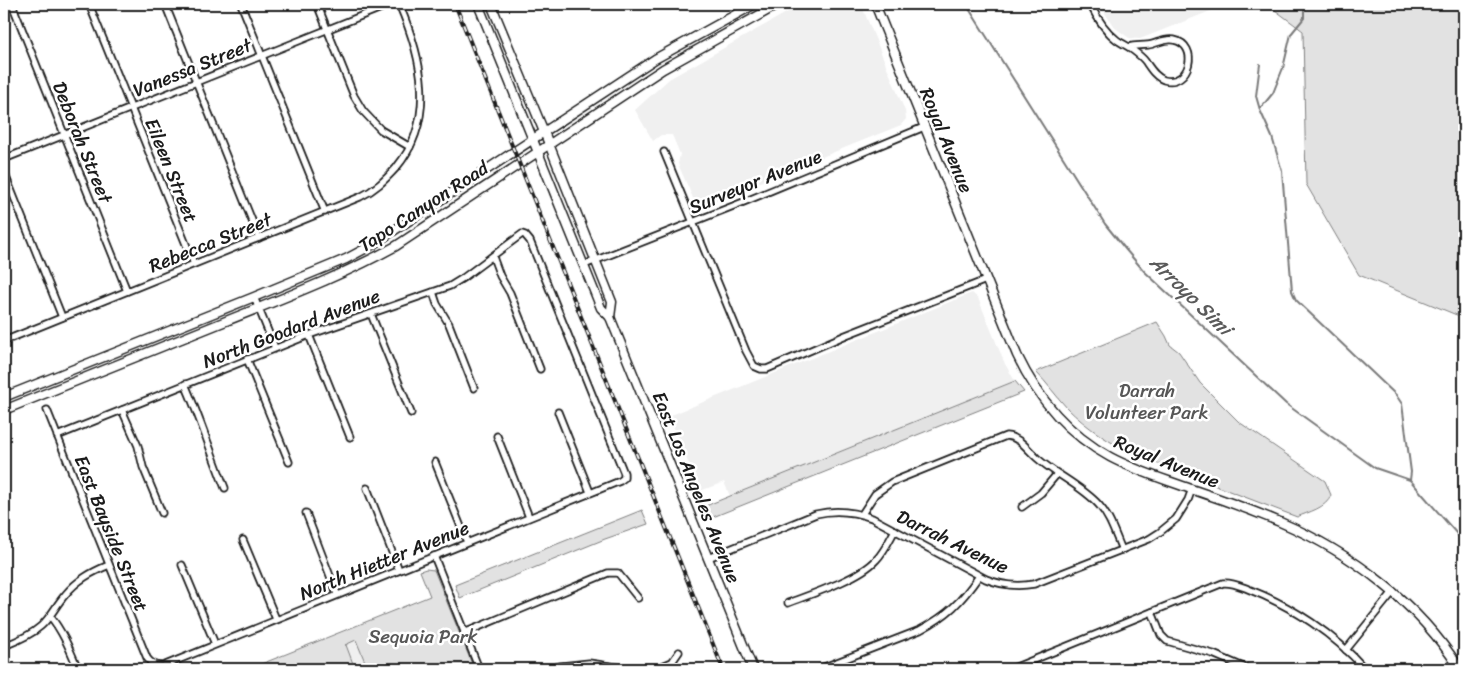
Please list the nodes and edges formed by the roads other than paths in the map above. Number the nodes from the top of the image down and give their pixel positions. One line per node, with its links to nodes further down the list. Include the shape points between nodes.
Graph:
1 (12, 4): 21 (street, Deborah Street)
2 (89, 4): 18 (street, Eileen Street)
3 (165, 4): 17 (street)
4 (241, 4): 16 (street)
5 (317, 4): 14 (street)
6 (391, 4): 14 (street, Vanessa Street)
7 (399, 4): 24 (street, Rebecca Street, via 414,45 422,88 420,119)
8 (478, 4): 22 (main road, East Los Angeles Avenue)
9 (490, 4): 20 (main road, East Los Angeles Avenue)
10 (755, 4): 20 (main road, Tapo Canyon Road, via 656,59)
11 (779, 4): 23 (main road, Tapo Canyon Road, via 663,69)
12 (875, 4): 19 (main road, Royal Avenue)
13 (1090, 4): 15 (street, via 1106,30)
14 (327, 29): 16 (street, Vanessa Street); 24 (street, via 363,112 381,130)
15 (1129, 47): 15 (street, via 1163,80 1177,78 1189,68 1187,49 1175,40)
16 (262, 55): 17 (street, Vanessa Street); 29 (street)
17 (196, 81): 18 (street, Vanessa Street); 31 (street)
18 (131, 108): 21 (street, Vanessa Street); 34 (street, Eileen Street)
19 (924, 127): 30 (street, Surveyor Avenue); 36 (main road, Royal Avenue)
20 (544, 131): 22 (main road, Tapo Canyon Road); 23 (main road, East Los Angeles Avenue)
21 (64, 134): 27 (street, Vanessa Street); 37 (street, Deborah Street)
22 (533, 139): 25 (main road, East Los Angeles Avenue); 39 (main road, Tapo Canyon Road, via 372,245)
23 (549, 144): 25 (main road, Tapo Canyon Road); 33 (main road, East Los Angeles Avenue)
24 (410, 147): 29 (street, Rebecca Street, via 377,187)
25 (538, 151): 35 (main road, East Los Angeles Avenue); 40 (main road, Tapo Canyon Road, via 396,246 351,270)
26 (664, 152): 30 (street)
27 (4, 159)
28 (4, 172): 42 (street)
29 (324, 212): 31 (street, Rebecca Street)
30 (693, 222): 33 (street, Surveyor Avenue); 36 (street, via 746,352 754,366 761,369)
31 (259, 238): 34 (street, Rebecca Street)
32 (493, 257): 38 (street, North Goodard Avenue, via 464,278); 48 (street); 63 (street, North Goodard Avenue, via 520,235 525,235 530,241)
33 (596, 260): 35 (street, Surveyor Avenue); 43 (main road, East Los Angeles Avenue, via 612,302)
34 (194, 264): 37 (street, Rebecca Street)
35 (584, 265): 43 (main road, East Los Angeles Avenue, via 601,308)
36 (986, 280): 66 (main road, Royal Avenue, via 1024,369 1056,414 1083,439 1110,457)
37 (127, 291): 42 (street, Rebecca Street)
38 (433, 292): 41 (street, North Goodard Avenue); 50 (street)
39 (254, 297): 40 (street); 51 (main road, Tapo Canyon Road)
40 (259, 308): 46 (street); 52 (main road, Tapo Canyon Road)
41 (371, 314): 44 (street, North Goodard Avenue); 56 (street)
42 (62, 317): 45 (street, Rebecca Street)
43 (610, 317): 78 (main road, East Los Angeles Avenue)
44 (309, 335): 46 (street, North Goodard Avenue); 59 (street)
45 (4, 340)
46 (275, 348): 47 (street, North Goodard Avenue)
47 (246, 359): 49 (street, North Goodard Avenue); 60 (street)
48 (540, 369)
49 (185, 384): 54 (street, North Goodard Avenue); 64 (street)
50 (474, 388)
51 (4, 397)
52 (4, 410)
53 (47, 410): 57 (street, East Bayside Street)
54 (122, 410): 57 (street, North Goodard Avenue); 69 (street)
55 (558, 412): 67 (street)
56 (411, 413)
57 (57, 436): 79 (street, East Bayside Street)
58 (497, 436): 72 (street)
59 (350, 437)
60 (289, 462)
61 (434, 462): 75 (street)
62 (1056, 474): 68 (street, via 1041,493); 71 (street, via 1018,438 1006,436 892,482 875,494); 76 (street, via 1100,506)
63 (624, 478): 67 (street, North Hietter Avenue)
64 (225, 488)
65 (367, 488): 81 (street)
66 (1192, 489): 76 (street, Darrah Avenue, via 1169,526); 83 (main road, Royal Avenue, via 1309,536 1351,560)
67 (590, 492): 72 (street, North Hietter Avenue)
68 (1022, 507)
69 (162, 513)
70 (306, 513): 84 (street)
71 (862, 514): 73 (street, Darrah Avenue); 78 (street, Darrah Avenue, via 842,510 816,514)
72 (529, 517): 75 (street, North Hietter Avenue)
73 (895, 530): 82 (street, Darrah Avenue); 86 (street, via 875,562 866,569)
74 (243, 540): 89 (street)
75 (467, 542): 77 (street, North Hietter Avenue)
76 (1122, 550): 82 (street, Darrah Avenue, via 1034,584 1011,586)
77 (434, 556): 81 (street, North Hietter Avenue); 90 (street)
78 (708, 558): 101 (main road, East Los Angeles Avenue)
79 (110, 565): 88 (street, via 77,582); 95 (street, East Bayside Street, via 146,658)
80 (182, 565): 91 (street)
81 (399, 570): 84 (street, North Hietter Avenue)
82 (980, 576): 102 (street, via 967,594 933,623)
83 (1393, 592): 93 (street); 106 (main road, Royal Avenue, via 1427,626)
84 (337, 594): 89 (street, North Hietter Avenue)
85 (638, 598): 90 (street, via 618,573 608,573)
86 (788, 604)
87 (1152, 612): 93 (street, via 1223,583 1234,584 1282,604); 103 (street); 104 (street, via 1161,635 1167,641 1213,654)
88 (50, 616): 92 (street, via 31,634); 96 (street, via 65,638)
89 (276, 620): 91 (street, North Hietter Avenue)
90 (464, 633): 97 (street)
91 (215, 644): 95 (street, North Hietter Avenue, via 163,666)
92 (4, 646)
93 (1346, 650): 105 (street)
94 (679, 652): 100 (street, via 672,662)
95 (154, 665)
96 (78, 669)
97 (479, 669)
98 (548, 669): 99 (street, via 589,663)
99 (630, 669)
100 (655, 669)
101 (754, 669)
102 (819, 669)
103 (1011, 669)
104 (1248, 669)
105 (1365, 669)
106 (1460, 669)

